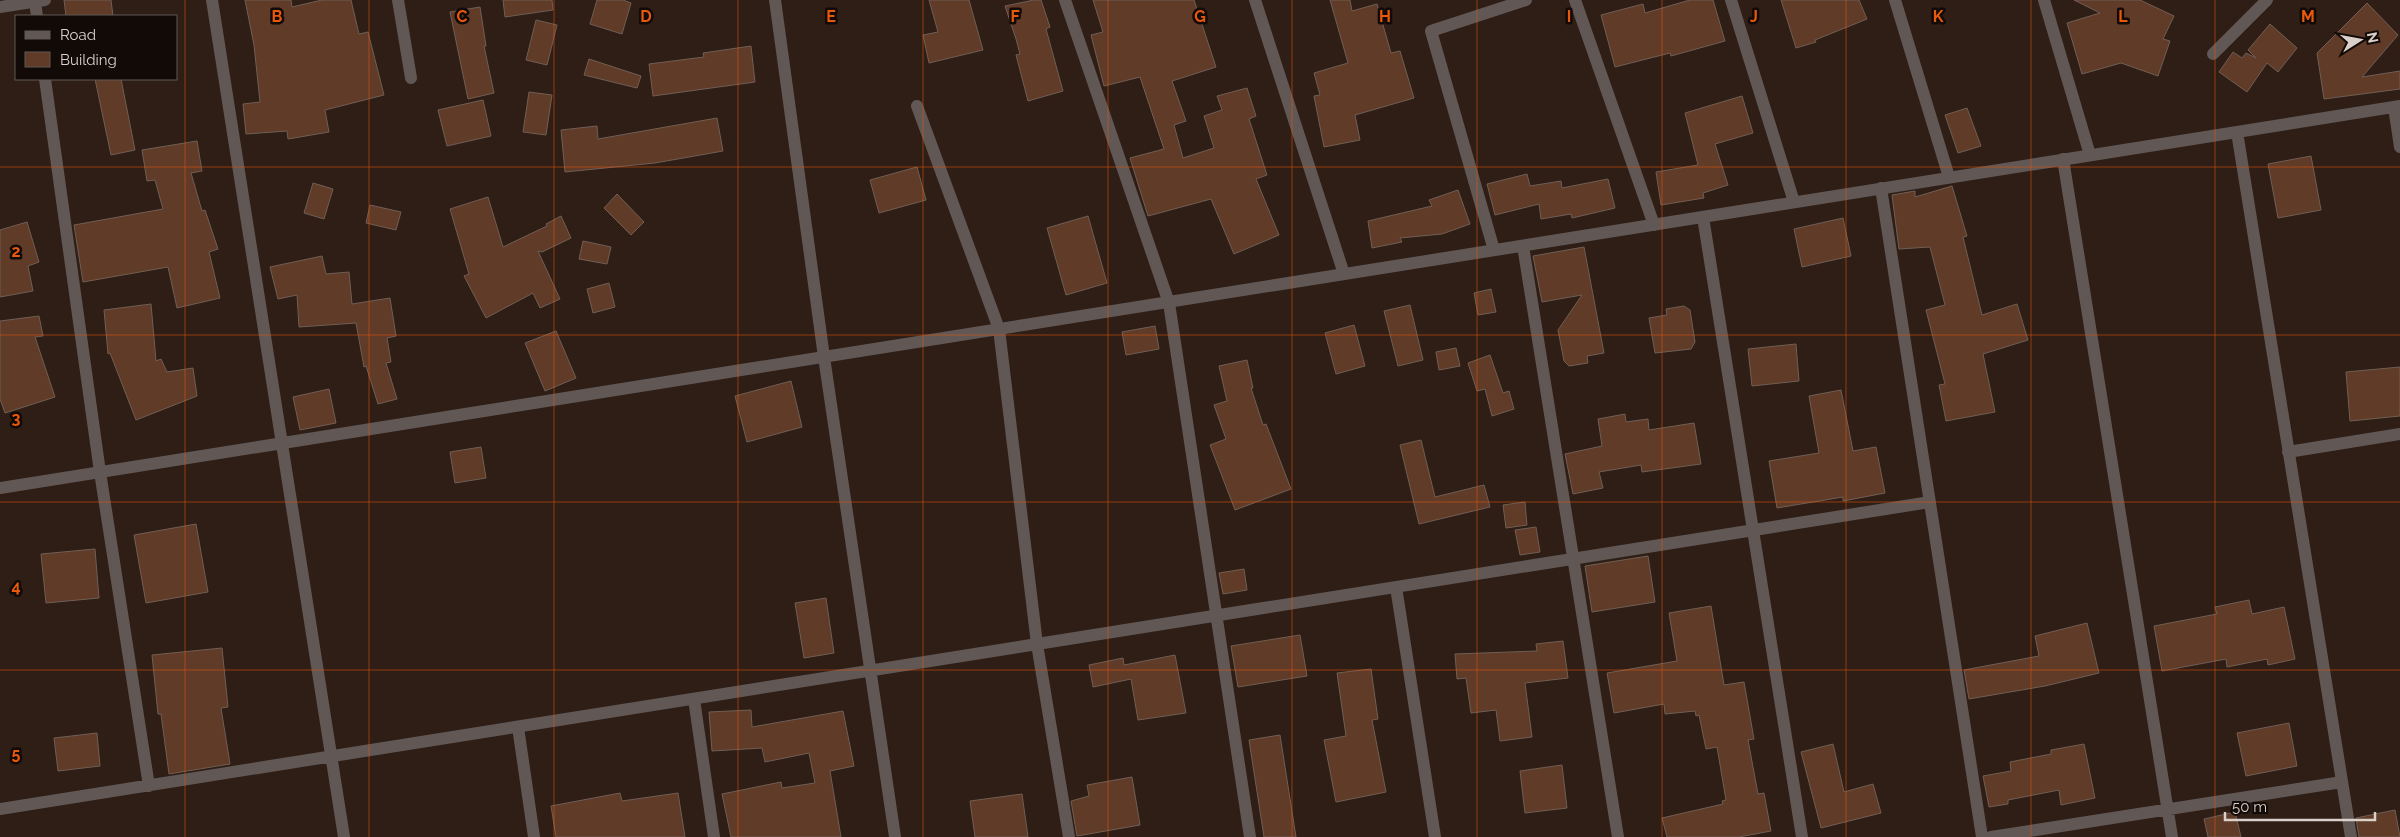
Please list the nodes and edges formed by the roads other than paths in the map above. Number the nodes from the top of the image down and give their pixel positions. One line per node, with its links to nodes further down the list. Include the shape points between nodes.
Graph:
1 (212, 0): 36 (street)
2 (398, 0): 16 (street)
3 (775, 0): 34 (street)
4 (1065, 0): 32 (street)
5 (1255, 0): 31 (street)
6 (1526, 0): 30 (street, via 1431,31)
7 (1575, 0): 28 (street)
8 (1731, 0): 26 (street)
9 (1895, 0): 24 (street)
10 (2044, 0): 22 (street)
11 (2267, 0): 15 (street)
12 (40, 1): 13 (street); 14 (street)
13 (0, 7)
14 (37, 15)
15 (2213, 54)
16 (411, 78)
17 (45, 80): 38 (street)
18 (917, 106): 33 (street)
19 (2397, 106): 20 (street); 21 (street)
20 (2237, 132): 22 (street); 37 (street)
21 (2400, 147)
22 (2090, 155): 23 (street)
23 (2064, 159): 24 (street); 53 (street)
24 (1949, 178): 25 (street)
25 (1881, 188): 26 (street); 40 (street)
26 (1794, 202): 27 (street)
27 (1703, 217): 28 (street); 41 (street)
28 (1654, 224): 29 (street)
29 (1523, 246): 30 (street); 42 (street)
30 (1494, 250): 31 (street)
31 (1344, 274): 32 (street)
32 (1169, 303): 33 (street); 44 (street)
33 (999, 329): 34 (street); 45 (street)
34 (824, 357): 36 (street); 46 (street)
35 (2400, 434): 37 (street)
36 (282, 443): 38 (street); 49 (street)
37 (2288, 452): 50 (street)
38 (100, 472): 39 (street); 51 (street)
39 (0, 488)
40 (1930, 502): 41 (street); 63 (street)
41 (1753, 531): 42 (street); 62 (street)
42 (1573, 559): 43 (street); 61 (street)
43 (1396, 587): 44 (street); 60 (street)
44 (1216, 616): 45 (street); 59 (street)
45 (1037, 644): 46 (street); 58 (street)
46 (869, 671): 47 (street); 57 (street)
47 (694, 699): 48 (street); 56 (street)
48 (518, 727): 49 (street); 55 (street)
49 (331, 756): 51 (street); 54 (street)
50 (2342, 782): 53 (street); 66 (street)
51 (149, 786): 52 (street)
52 (0, 809)
53 (2168, 810): 64 (street); 65 (street)
54 (344, 837)
55 (534, 837)
56 (714, 837)
57 (895, 837)
58 (1068, 837)
59 (1250, 837)
60 (1435, 837)
61 (1618, 837)
62 (1802, 837)
63 (1982, 837)
64 (1991, 837)
65 (2172, 837)
66 (2351, 837)

